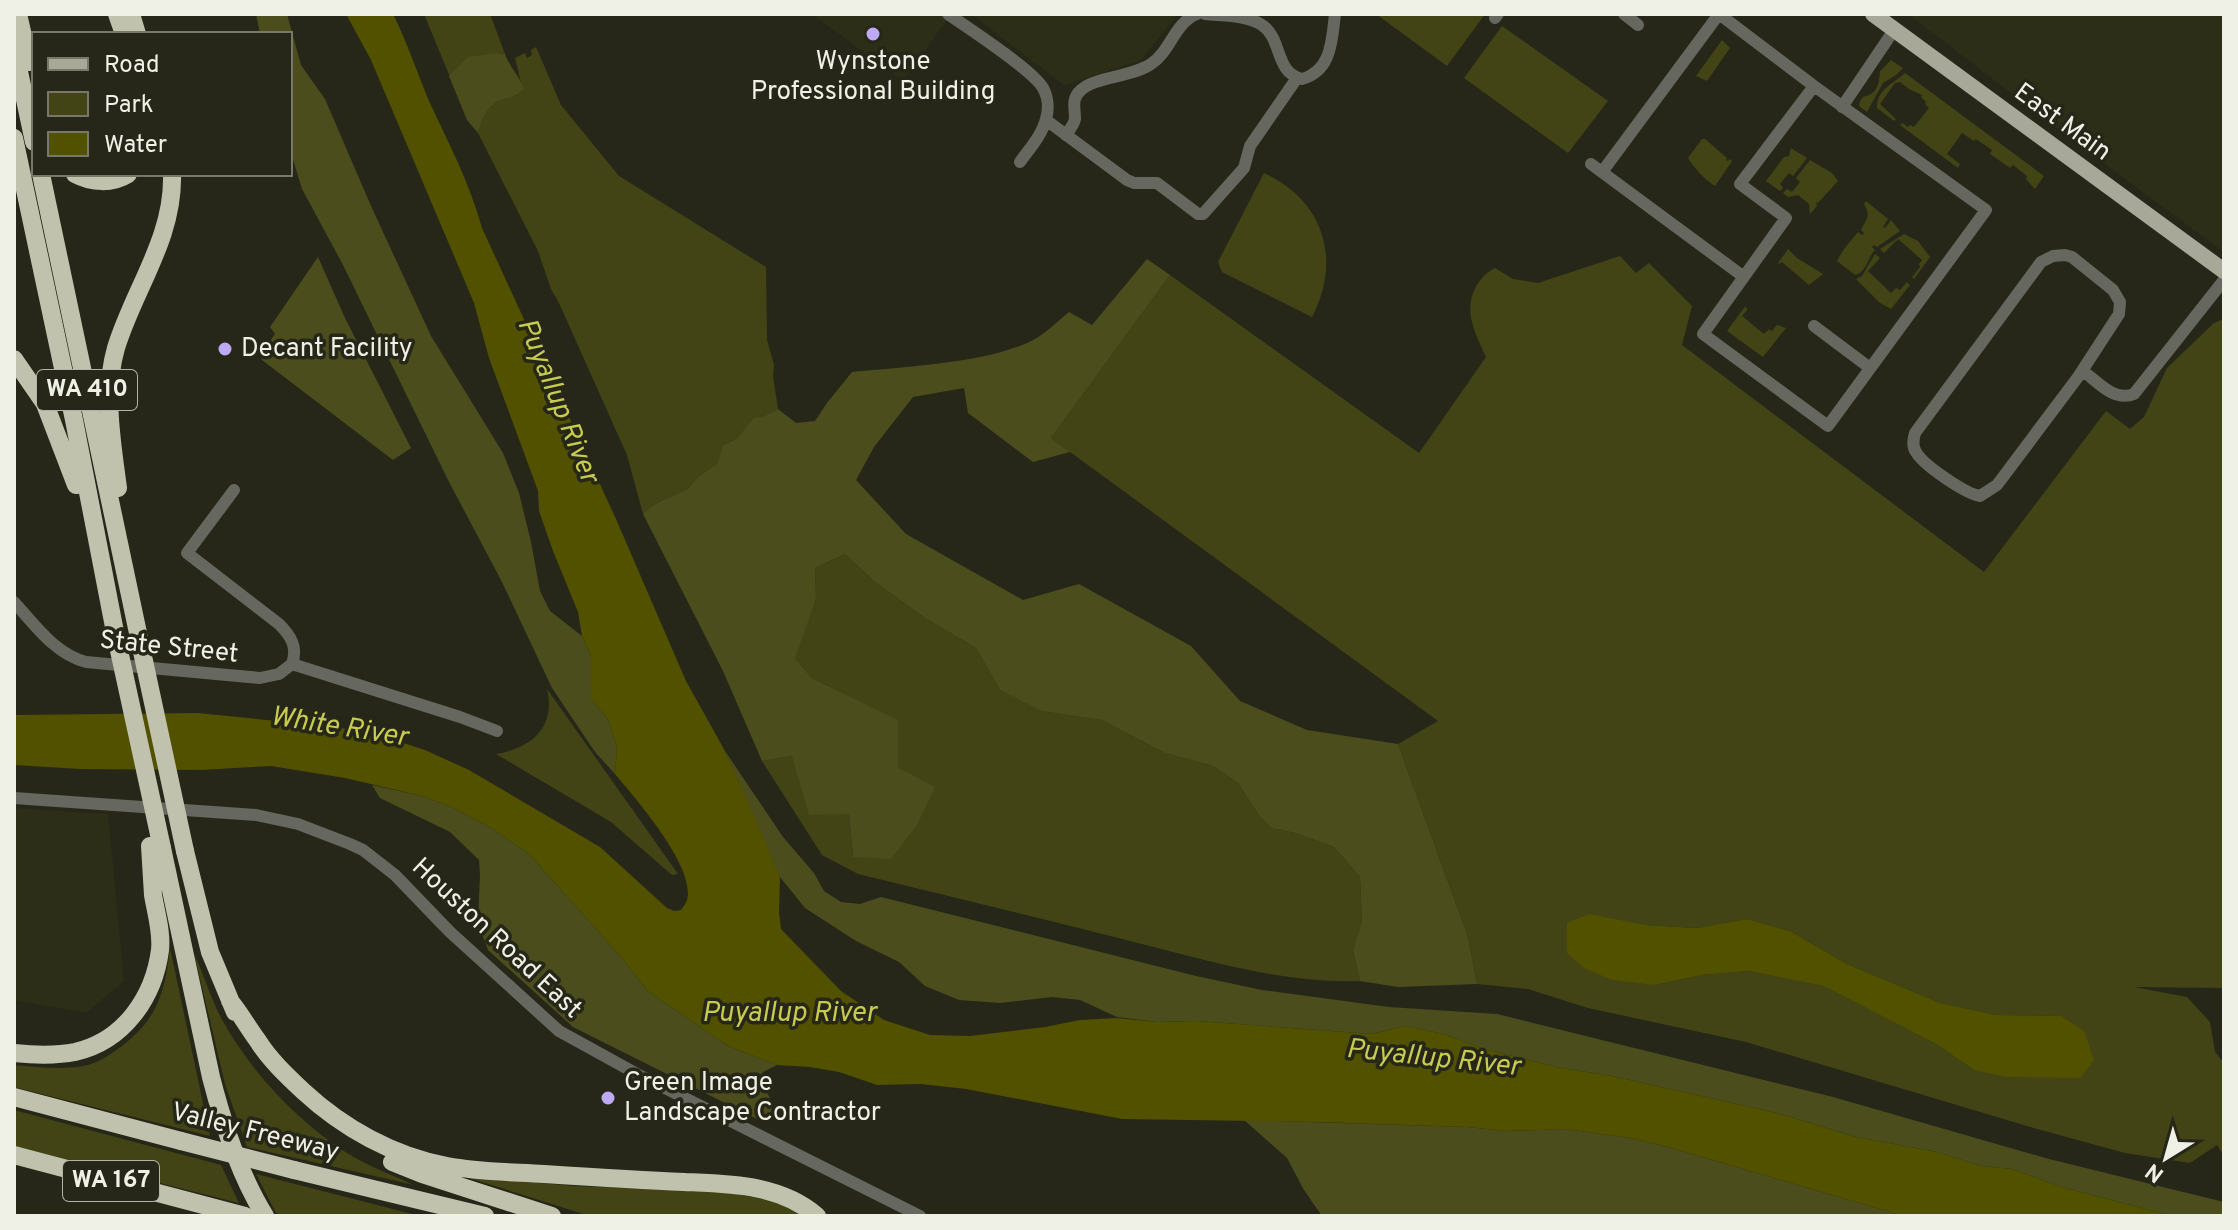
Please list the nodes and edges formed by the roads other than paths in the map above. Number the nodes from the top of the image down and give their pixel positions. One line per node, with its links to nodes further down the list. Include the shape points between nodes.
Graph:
1 (18, 14): 11 (highway)
2 (948, 14): 15 (street, via 1037,80 1046,95)
3 (1197, 14): 17 (street, via 1185,21 1155,62 1082,89)
4 (1205, 14): 12 (street, via 1263,25 1285,68)
5 (1335, 14): 12 (street, via 1326,61 1311,76)
6 (1624, 14): 8 (street)
7 (1873, 14): 9 (main road, East Main)
8 (1638, 25)
9 (1894, 30): 14 (street); 24 (main road, East Main)
10 (14, 48): 16 (highway)
11 (32, 76)
12 (1297, 78): 17 (street, via 1250,146 1244,168 1203,214 1157,183 1127,180)
13 (1814, 86): 14 (street); 25 (street, via 1740,184 1786,218); 25 (street, via 1719,14 1597,168)
14 (1842, 107): 29 (street, via 1986,210)
15 (1046, 120): 17 (street); 19 (street)
16 (32, 133)
17 (1066, 135)
18 (14, 138): 32 (highway, WA 410)
19 (1020, 162)
20 (41, 176): 34 (highway, WA 410)
21 (78, 176): 22 (highway, via 102,181)
22 (124, 176)
23 (172, 176): 34 (highway, via 169,213 157,254 124,326 112,369 111,431)
24 (2224, 271)
25 (1744, 277): 29 (street, via 1703,334 1828,426)
26 (2224, 280): 30 (street, via 2131,395 2120,396)
27 (1814, 326): 29 (street)
28 (14, 359): 32 (highway, via 45,404 61,441)
29 (1870, 368)
30 (2083, 371): 30 (street, via 1997,485 1980,496 1962,490 1915,451 1918,428 2041,262 2053,256 2072,257 2120,302 2117,319)
31 (234, 490): 35 (street, via 187,553 288,633 294,645)
32 (104, 583): 38 (highway, WA 410, bridge)
33 (14, 602): 35 (street, State Street, via 57,648 86,662 260,678)
34 (133, 606): 39 (highway, WA 410, bridge, via 185,851 210,952)
35 (292, 664): 36 (street)
36 (497, 731)
37 (14, 798): 48 (street, Houston Road East, via 256,815 350,844 395,875 559,1031)
38 (156, 847): 40 (highway, via 160,948 152,985 140,1008 124,1026 86,1049); 44 (highway, via 219,1109)
39 (230, 1001): 46 (highway, via 252,1048 277,1080 359,1145 422,1174); 47 (highway, via 258,1043 305,1093 397,1152 465,1169 760,1188 786,1196)
40 (14, 1053)
41 (14, 1097): 45 (highway, Valley Freeway / WA 167, bridge)
42 (14, 1155): 43 (highway, WA 167)
43 (244, 1216)
44 (265, 1216)
45 (485, 1216)
46 (552, 1216)
47 (817, 1216)
48 (920, 1216)

